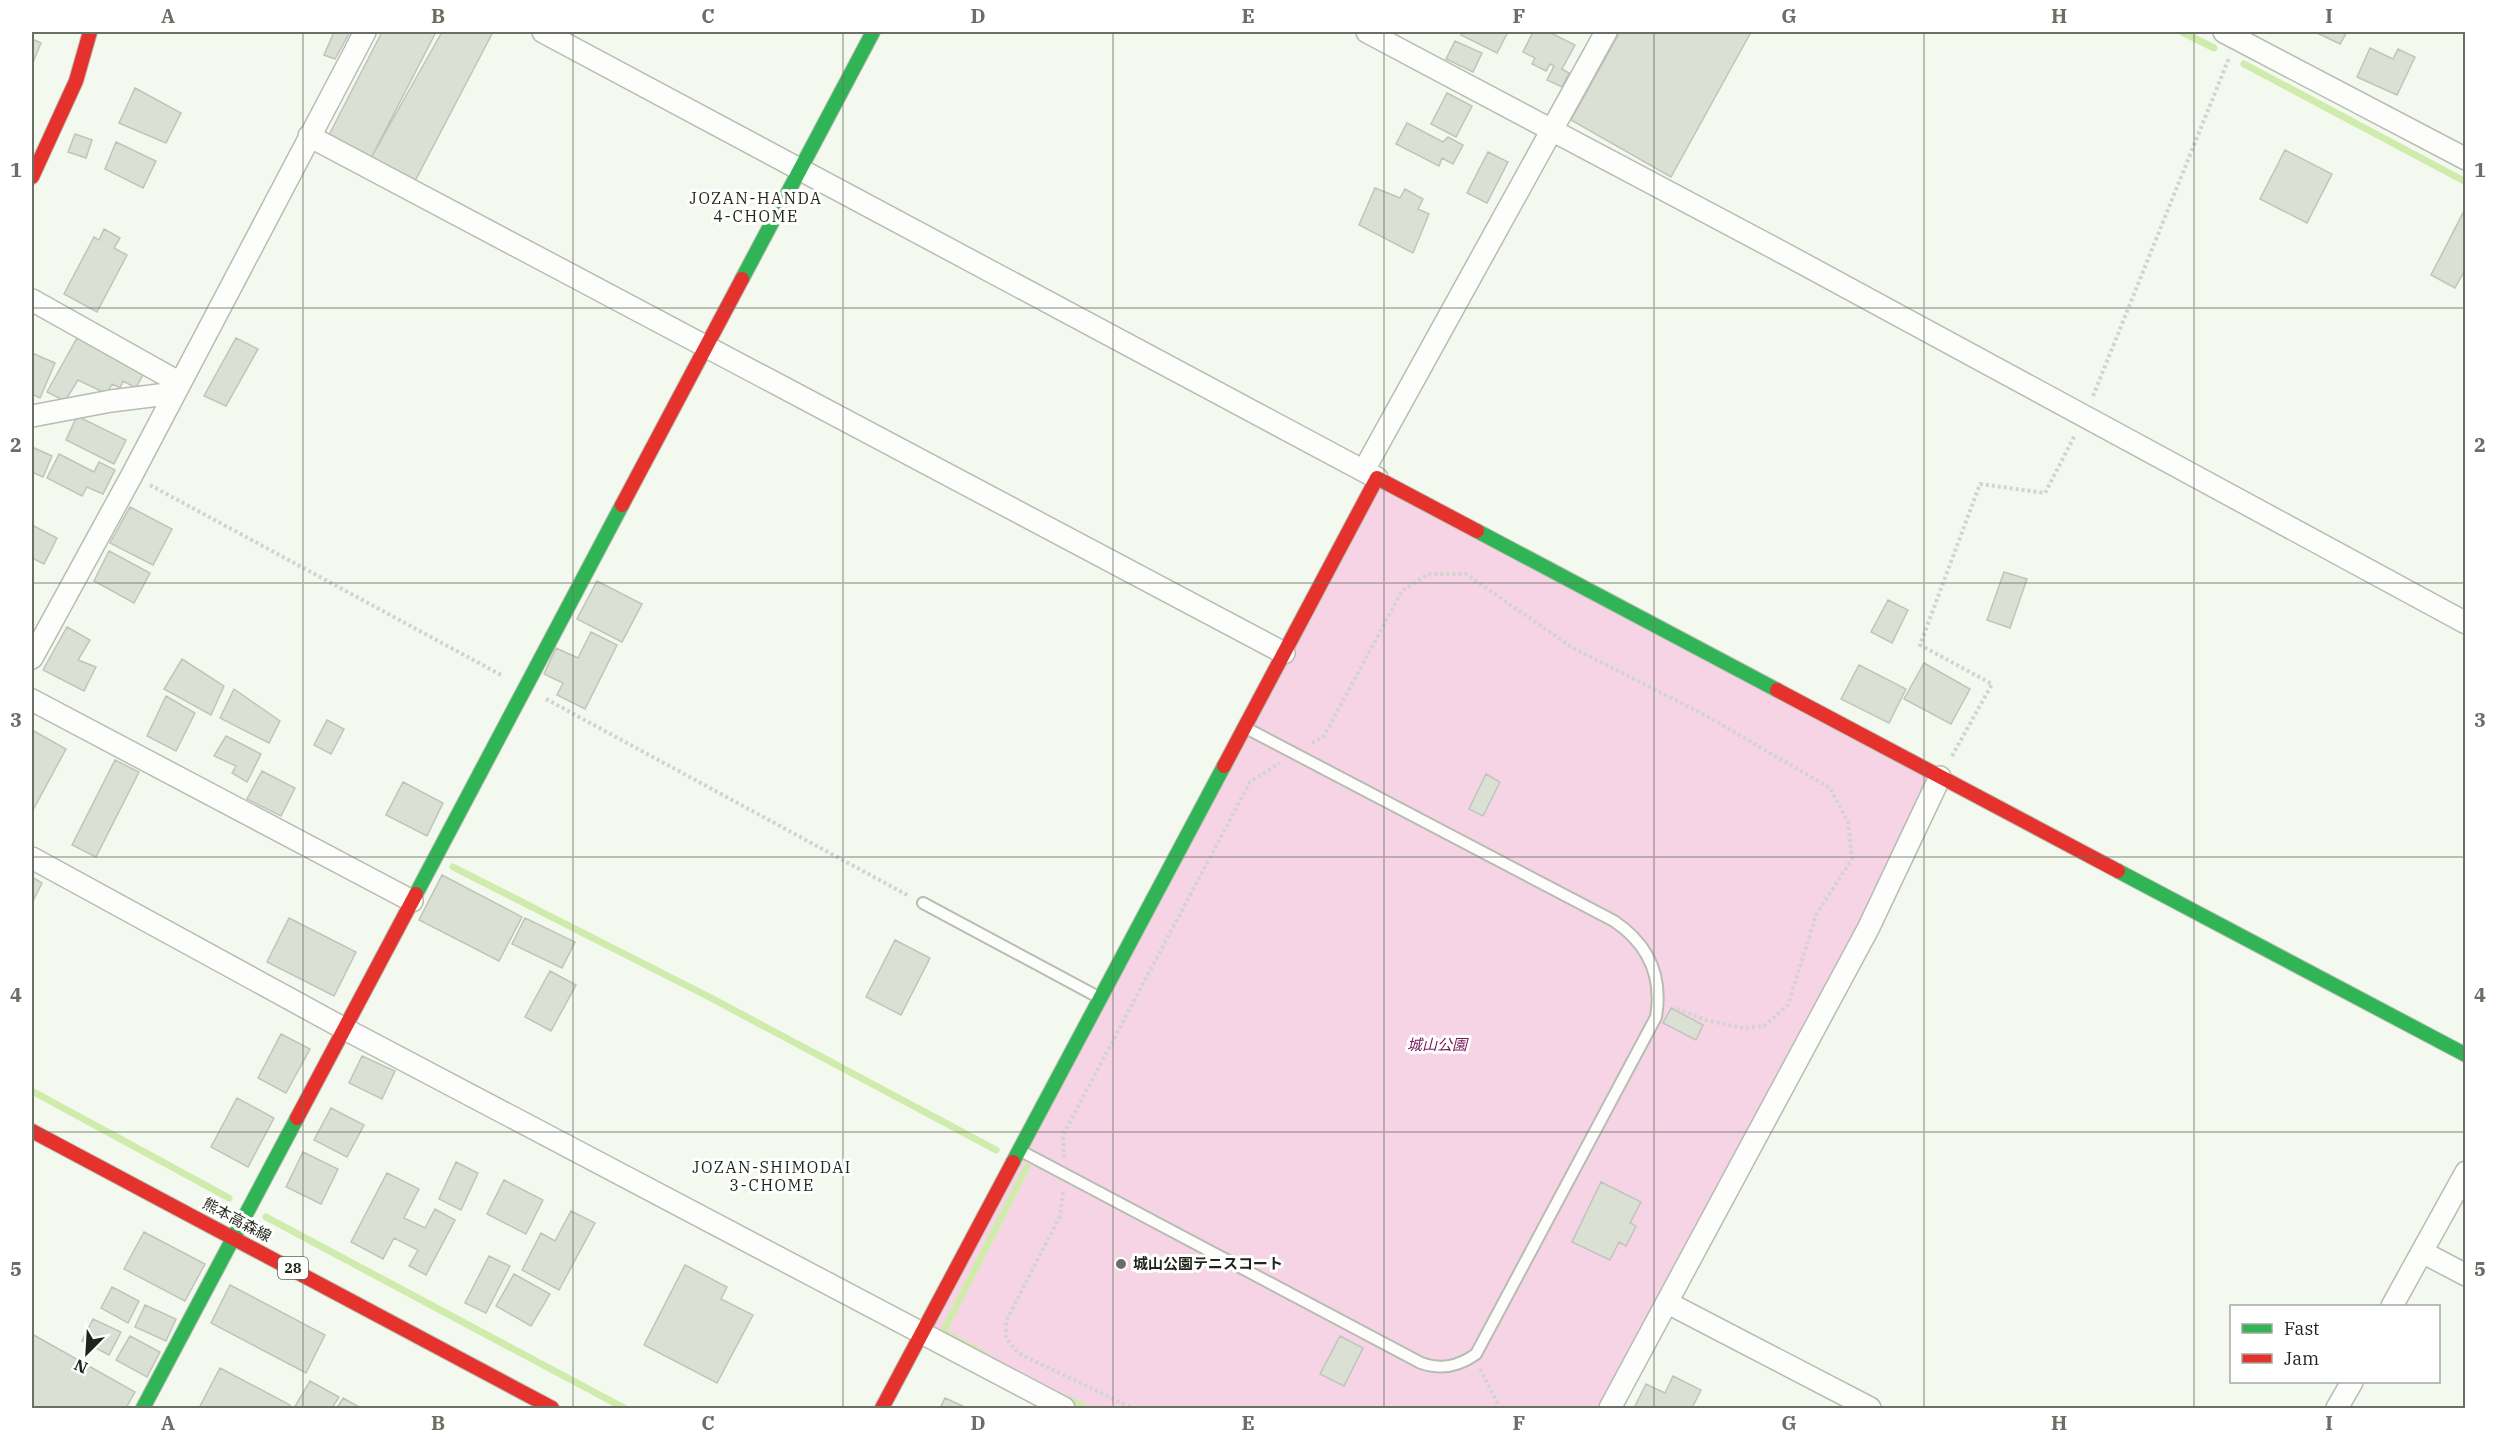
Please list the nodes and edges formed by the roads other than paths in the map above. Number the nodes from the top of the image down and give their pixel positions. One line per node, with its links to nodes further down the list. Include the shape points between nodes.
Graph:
1 (90, 32): 12 (street, via 76,81)
2 (365, 32): 9 (street)
3 (543, 32): 11 (street)
4 (873, 32): 11 (street)
5 (1367, 32): 8 (street)
6 (1606, 32): 8 (street)
7 (2233, 34): 10 (street)
8 (1551, 130): 17 (street); 18 (street)
9 (309, 136): 14 (street); 15 (street)
10 (2466, 159)
11 (798, 170): 14 (street); 17 (street)
12 (32, 177)
13 (32, 300): 15 (street)
14 (705, 345): 19 (street); 25 (street)
15 (178, 388): 16 (street); 20 (street)
16 (32, 416)
17 (1371, 474): 19 (street); 23 (street)
18 (2466, 623)
19 (1284, 653): 22 (street)
20 (32, 658)
21 (32, 700): 25 (street)
22 (1244, 728): 27 (street); 31 (lane, via 1630,932 1645,948 1658,983 1656,1017 1474,1356 1450,1366 1436,1368 1420,1363)
23 (1940, 777): 29 (street); 36 (street, via 1868,929)
24 (32, 858): 28 (street)
25 (411, 901): 28 (street)
26 (923, 903): 27 (lane)
27 (1100, 998): 31 (street)
28 (344, 1028): 33 (street); 38 (street)
29 (2466, 1055)
30 (32, 1131): 33 (street, 熊本高森線 / 28)
31 (1019, 1150): 38 (street)
32 (2466, 1172): 34 (street)
33 (232, 1236): 40 (street); 41 (street, 熊本高森線 / 28)
34 (2422, 1252): 35 (street); 37 (street)
35 (2466, 1275)
36 (1668, 1304): 44 (street); 45 (street)
37 (2393, 1305)
38 (922, 1332): 42 (street); 43 (street)
39 (2351, 1383): 46 (street)
40 (143, 1408)
41 (552, 1408)
42 (882, 1408)
43 (1064, 1408)
44 (1610, 1408)
45 (1870, 1408)
46 (2337, 1408)

